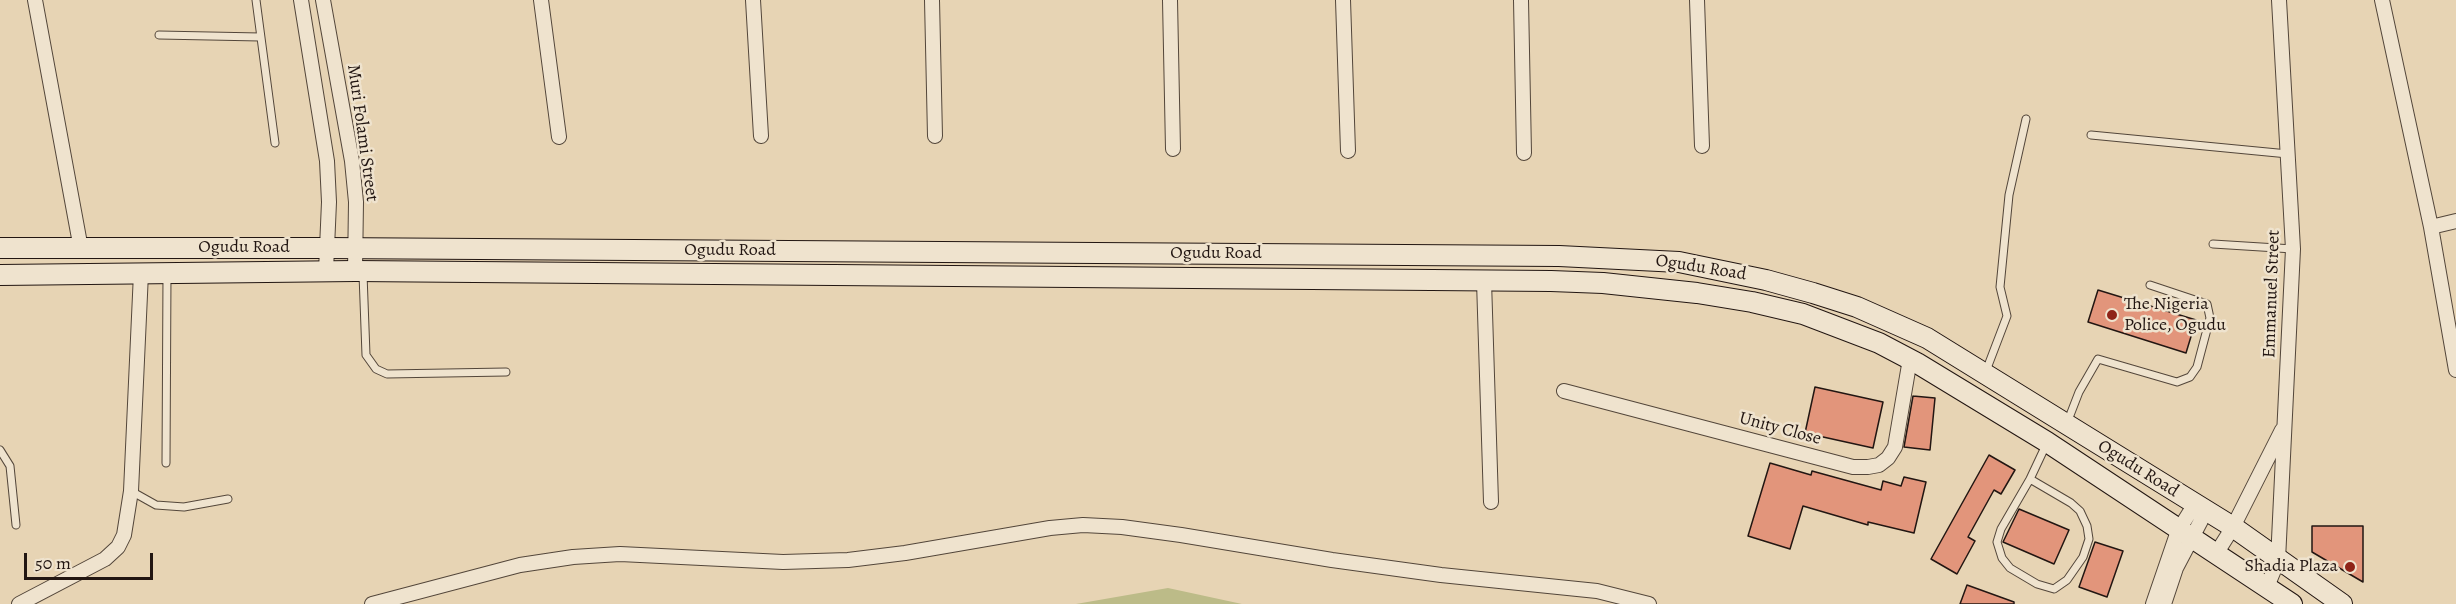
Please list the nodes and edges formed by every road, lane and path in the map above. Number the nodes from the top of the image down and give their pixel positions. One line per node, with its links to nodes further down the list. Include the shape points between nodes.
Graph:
1 (35, 0): 33 (street)
2 (256, 0): 15 (lane)
3 (301, 0): 31 (street, via 327,161)
4 (323, 0): 32 (street, Muri Folami Street, via 352,161)
5 (541, 0): 20 (street)
6 (753, 0): 18 (street)
7 (932, 0): 19 (street)
8 (1170, 0): 23 (street)
9 (1343, 0): 24 (street)
10 (1521, 0): 25 (street)
11 (1696, 0): 22 (street)
12 (2279, 0): 26 (street, Emmanuel Street)
13 (2382, 0): 28 (street)
14 (159, 35): 15 (lane)
15 (260, 37): 21 (lane)
16 (2026, 119): 47 (lane, via 2009,195 2000,287 2007,316)
17 (2091, 135): 26 (lane)
18 (761, 136)
19 (935, 136)
20 (559, 137)
21 (275, 143)
22 (1702, 146)
23 (1173, 149)
24 (1348, 151)
25 (1524, 153)
26 (2288, 154): 34 (street, Emmanuel Street)
27 (2456, 221): 28 (street)
28 (2431, 227): 45 (street)
29 (2213, 244): 34 (lane)
30 (0, 248): 33 (main road, Ogudu Road)
31 (326, 248): 32 (main road, Ogudu Road); 33 (main road, Ogudu Road); 36 (street)
32 (356, 248): 35 (main road, Ogudu Road); 37 (street, Muri Folami Street)
33 (81, 249)
34 (2293, 249): 50 (street, Emmanuel Street)
35 (1350, 254): 41 (main road); 47 (main road, Ogudu Road, via 1679,262 1766,280 1857,307 1927,338)
36 (326, 271): 37 (main road, Ogudu Road); 39 (main road, Ogudu Road)
37 (359, 271): 41 (main road, Ogudu Road); 46 (lane, via 366,355 376,369 387,374)
38 (141, 273): 39 (main road, Ogudu Road); 40 (main road, Ogudu Road); 55 (street)
39 (166, 273): 53 (lane)
40 (0, 274)
41 (1348, 280): 42 (main road, Ogudu Road)
42 (1484, 281): 44 (main road, Ogudu Road, via 1603,283 1752,302 1840,327); 57 (street)
43 (2150, 285): 49 (lane, via 2207,304 2210,318 2197,367 2190,377 2177,382 2098,359)
44 (1910, 359): 48 (street, Unity Close, via 1894,447 1879,465 1868,467 1853,467); 51 (main road, Ogudu Road)
45 (2456, 370)
46 (506, 372)
47 (1985, 373): 49 (main road, Ogudu Road)
48 (1564, 391)
49 (2066, 425): 58 (main road, Ogudu Road)
50 (2285, 426): 60 (street); 63 (street, Emmanuel Street)
51 (2047, 442): 54 (lane); 61 (main road, Ogudu Road)
52 (0, 450): 59 (lane, via 10,466)
53 (166, 463)
54 (2030, 480): 54 (lane, via 1997,542 2010,568 2054,589 2067,580 2083,557 2089,539 2087,526 2071,503)
55 (131, 491): 56 (lane, via 156,505 184,507); 65 (street, via 124,535 118,547 105,559)
56 (228, 499)
57 (1491, 502)
58 (2200, 508): 60 (main road, Ogudu Road); 61 (street)
59 (16, 525)
60 (2233, 527): 62 (street); 63 (main road, Ogudu Road)
61 (2184, 534): 62 (main road, Ogudu Road); 68 (street); 69 (street)
62 (2216, 554): 64 (main road, Ogudu Road)
63 (2278, 560): 64 (street, Emmanuel Street); 71 (main road, Ogudu Road)
64 (2267, 587): 70 (main road, Ogudu Road)
65 (19, 604)
66 (372, 604): 67 (street, via 520,565 573,557 620,554 783,562 848,560 1083,525 1181,535 1441,575 1598,591)
67 (1649, 604)
68 (2153, 604)
69 (2164, 604)
70 (2292, 604)
71 (2342, 604)

